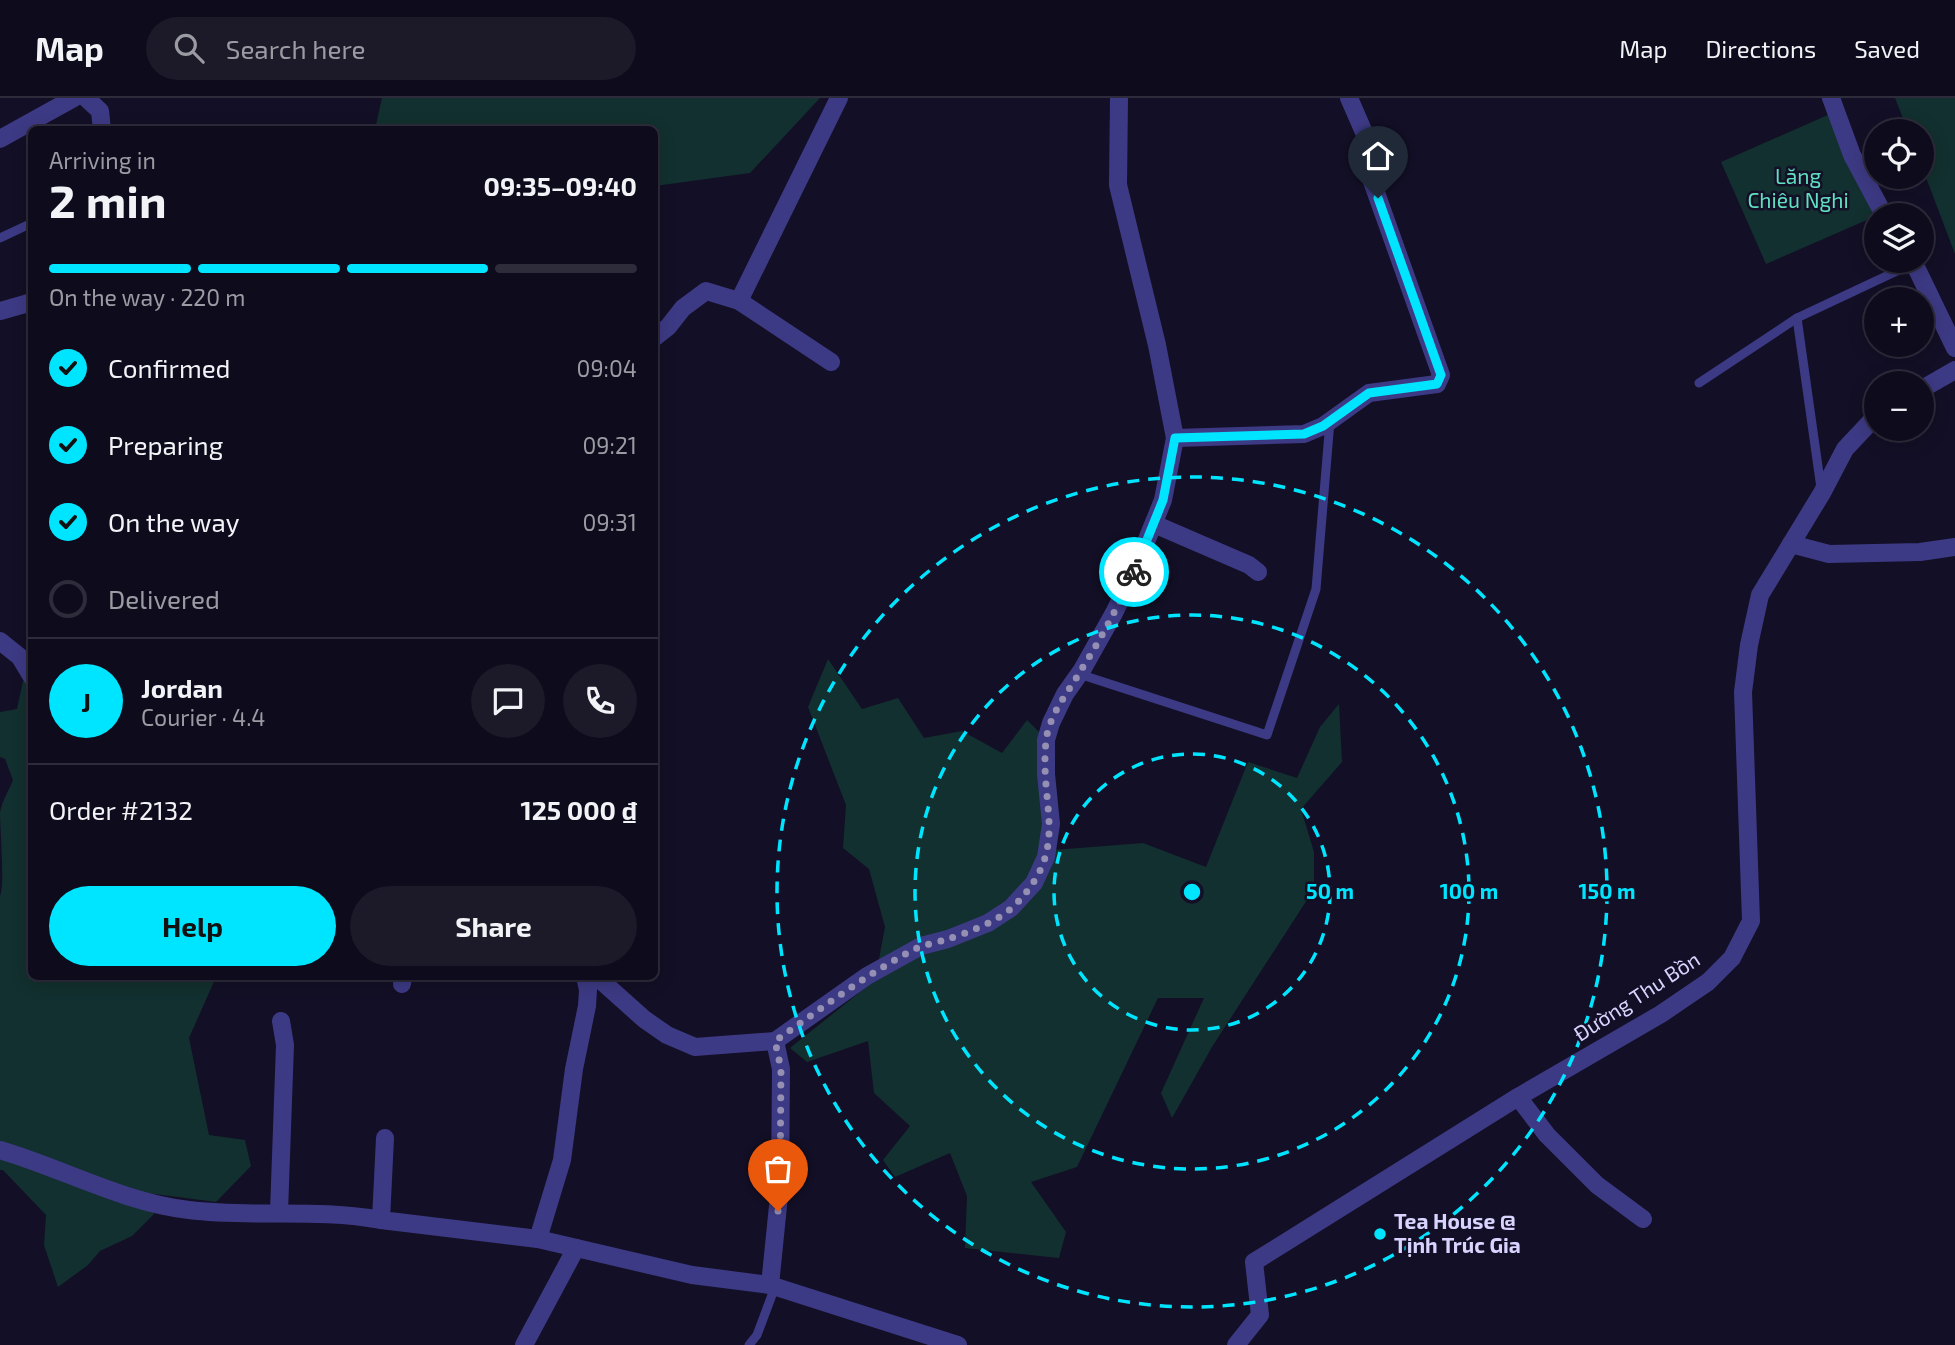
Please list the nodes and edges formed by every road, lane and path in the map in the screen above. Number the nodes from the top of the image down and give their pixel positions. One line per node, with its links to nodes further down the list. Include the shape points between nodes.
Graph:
1 (74, 98): 8 (street)
2 (86, 98): 7 (street, via 100,111)
3 (839, 98): 14 (street)
4 (1119, 98): 26 (street, via 1118,185)
5 (1349, 98): 24 (street, via 1367,137 1368,173 1441,375 1437,384 1369,393)
6 (1831, 98): 9 (street)
7 (102, 126)
8 (0, 139)
9 (1878, 203)
10 (28, 225): 11 (lane)
11 (0, 238)
12 (1891, 273): 17 (lane)
13 (1919, 273): 19 (street)
14 (739, 301): 18 (street, via 706,291); 20 (street)
15 (28, 303): 16 (street)
16 (0, 311)
17 (1797, 318): 23 (lane); 27 (lane)
18 (658, 335)
19 (1955, 348)
20 (831, 362)
21 (1955, 370): 22 (street)
22 (1934, 382)
23 (1699, 383)
24 (1330, 421): 26 (street, via 1304,434); 34 (lane, via 1316,589 1267,735)
25 (1864, 428): 27 (street, Đường Thu Bồn, via 1844,449)
26 (1175, 438): 28 (street)
27 (1822, 493): 29 (street, Đường Thu Bồn)
28 (1154, 524): 31 (street); 34 (street, via 1114,613)
29 (1791, 544): 30 (street, via 1829,554); 39 (street, Đường Thu Bồn, via 1760,595 1743,692 1751,921 1732,958 1708,982)
30 (1955, 547)
31 (1258, 572)
32 (0, 642): 33 (street, via 20,657)
33 (28, 670)
34 (1079, 674): 38 (street, via 1065,694 1046,740 1051,824 1046,858 1034,883 996,918 921,946 867,976)
35 (586, 980): 45 (street, via 587,1006 562,1160)
36 (600, 980): 38 (street, via 644,1019 695,1047)
37 (282, 1021): 42 (street)
38 (775, 1041): 47 (street, via 781,1069)
39 (1518, 1097): 43 (street, via 1547,1135 1597,1185); 51 (street, Đường Thu Bồn, via 1254,1262 1261,1315)
40 (386, 1138): 44 (street)
41 (0, 1150): 42 (street, via 165,1206 211,1212)
42 (279, 1212): 44 (street, via 325,1212)
43 (1643, 1219)
44 (381, 1220): 45 (street)
45 (538, 1239): 46 (street)
46 (576, 1248): 47 (street, via 692,1275); 48 (street)
47 (773, 1286): 49 (lane, via 757,1335); 50 (street)
48 (524, 1345)
49 (749, 1345)
50 (958, 1345)
51 (1236, 1345)

